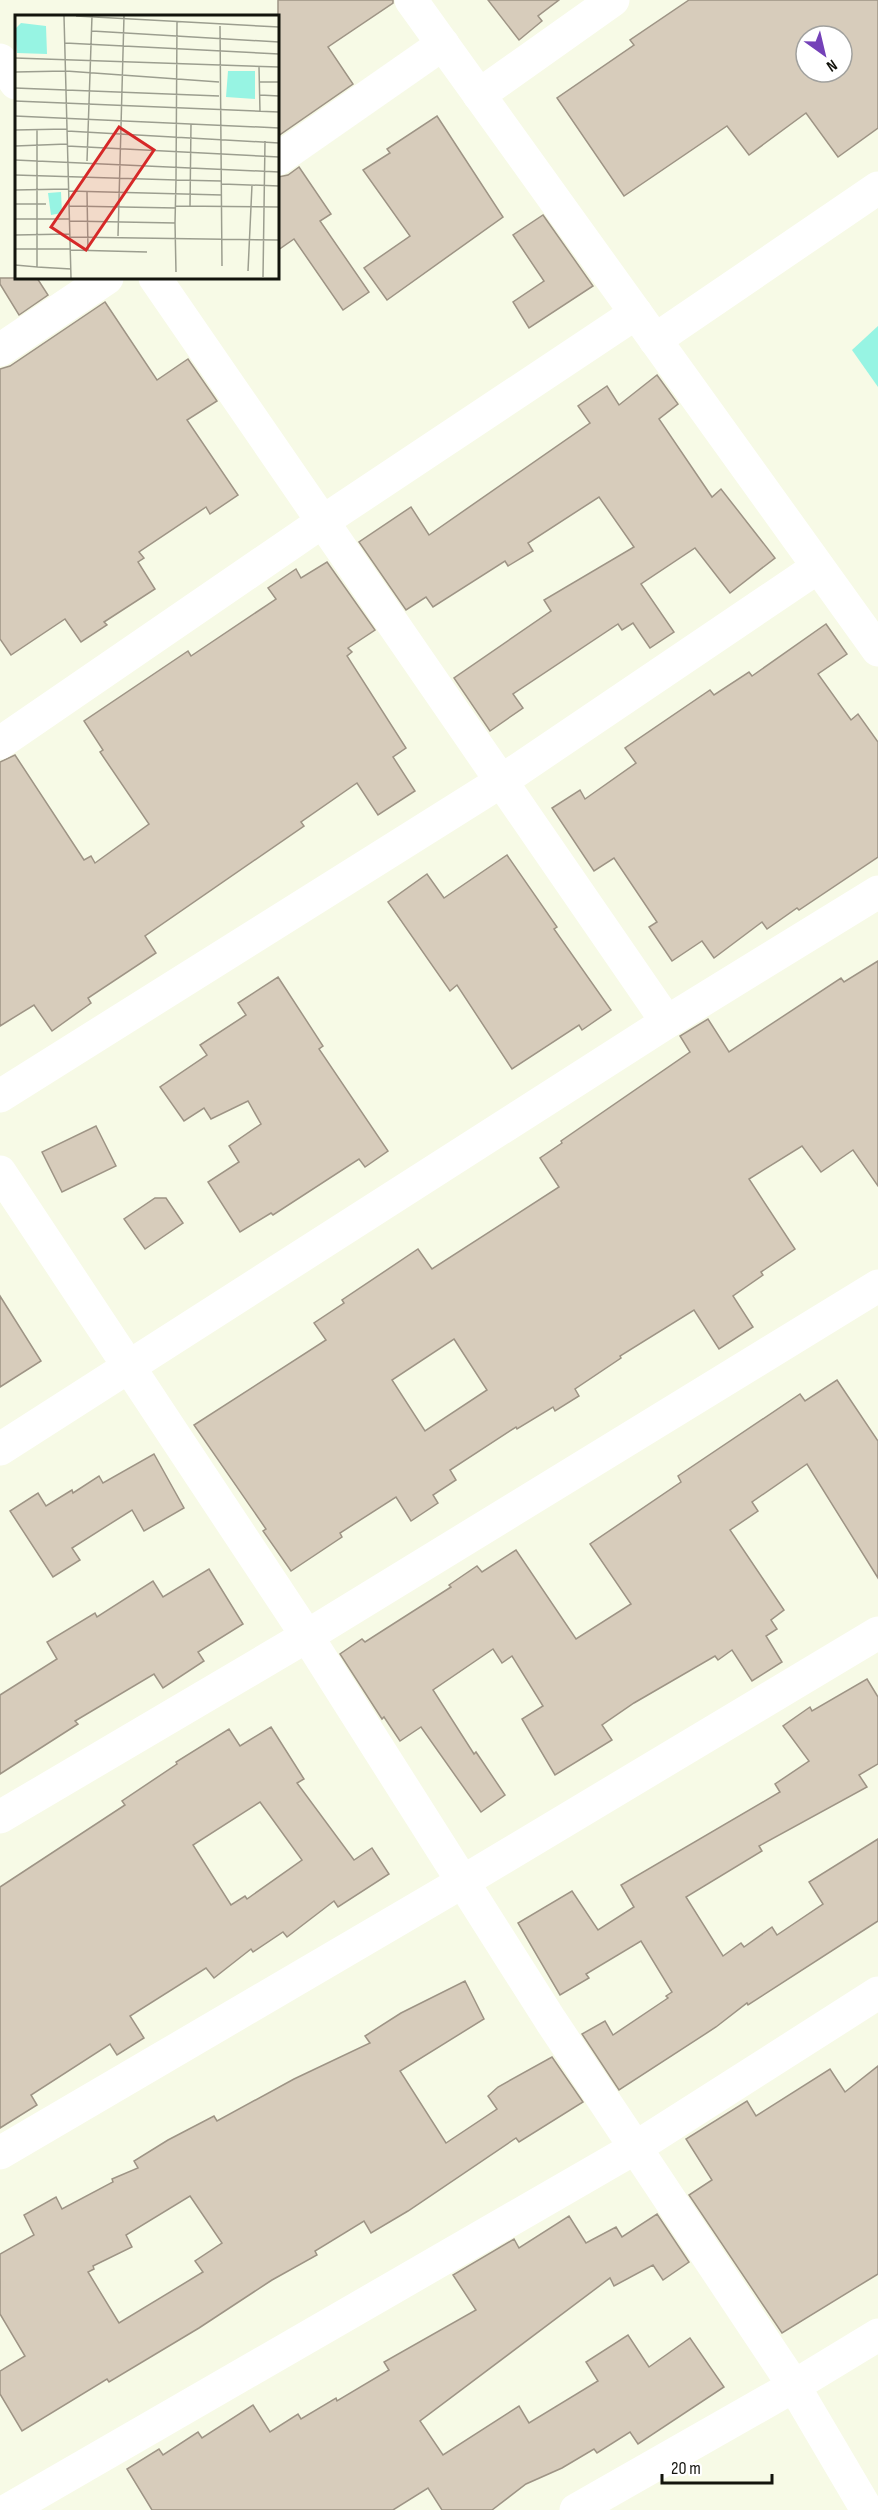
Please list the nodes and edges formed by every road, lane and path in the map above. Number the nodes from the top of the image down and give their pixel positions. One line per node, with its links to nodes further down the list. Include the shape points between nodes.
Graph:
1 (411, 0): 3 (street)
2 (613, 0): 6 (street)
3 (443, 44): 6 (street); 7 (street)
4 (0, 60): 5 (street)
5 (15, 82)
6 (479, 95): 11 (street)
7 (279, 158)
8 (878, 188): 12 (street)
9 (106, 279): 13 (street)
10 (155, 279): 14 (street)
11 (636, 313): 12 (street); 14 (street)
12 (655, 340): 15 (street)
13 (0, 350)
14 (322, 522): 17 (street); 18 (street)
15 (818, 567): 16 (street); 18 (street)
16 (878, 650)
17 (0, 743)
18 (500, 782): 20 (street); 21 (street)
19 (878, 892): 20 (street)
20 (667, 1022): 24 (street)
21 (0, 1096)
22 (0, 1172): 24 (street)
23 (878, 1286): 27 (street)
24 (128, 1367): 25 (street); 27 (street)
25 (0, 1449)
26 (878, 1633): 29 (street)
27 (307, 1636): 28 (street); 29 (street)
28 (0, 1816)
29 (464, 1881): 31 (street); 32 (street)
30 (878, 1993): 31 (street)
31 (635, 2148): 34 (street); 35 (street)
32 (0, 2152)
33 (878, 2335): 34 (street)
34 (794, 2386): 36 (street); 37 (street)
35 (8, 2510)
36 (576, 2510)
37 (867, 2510)

